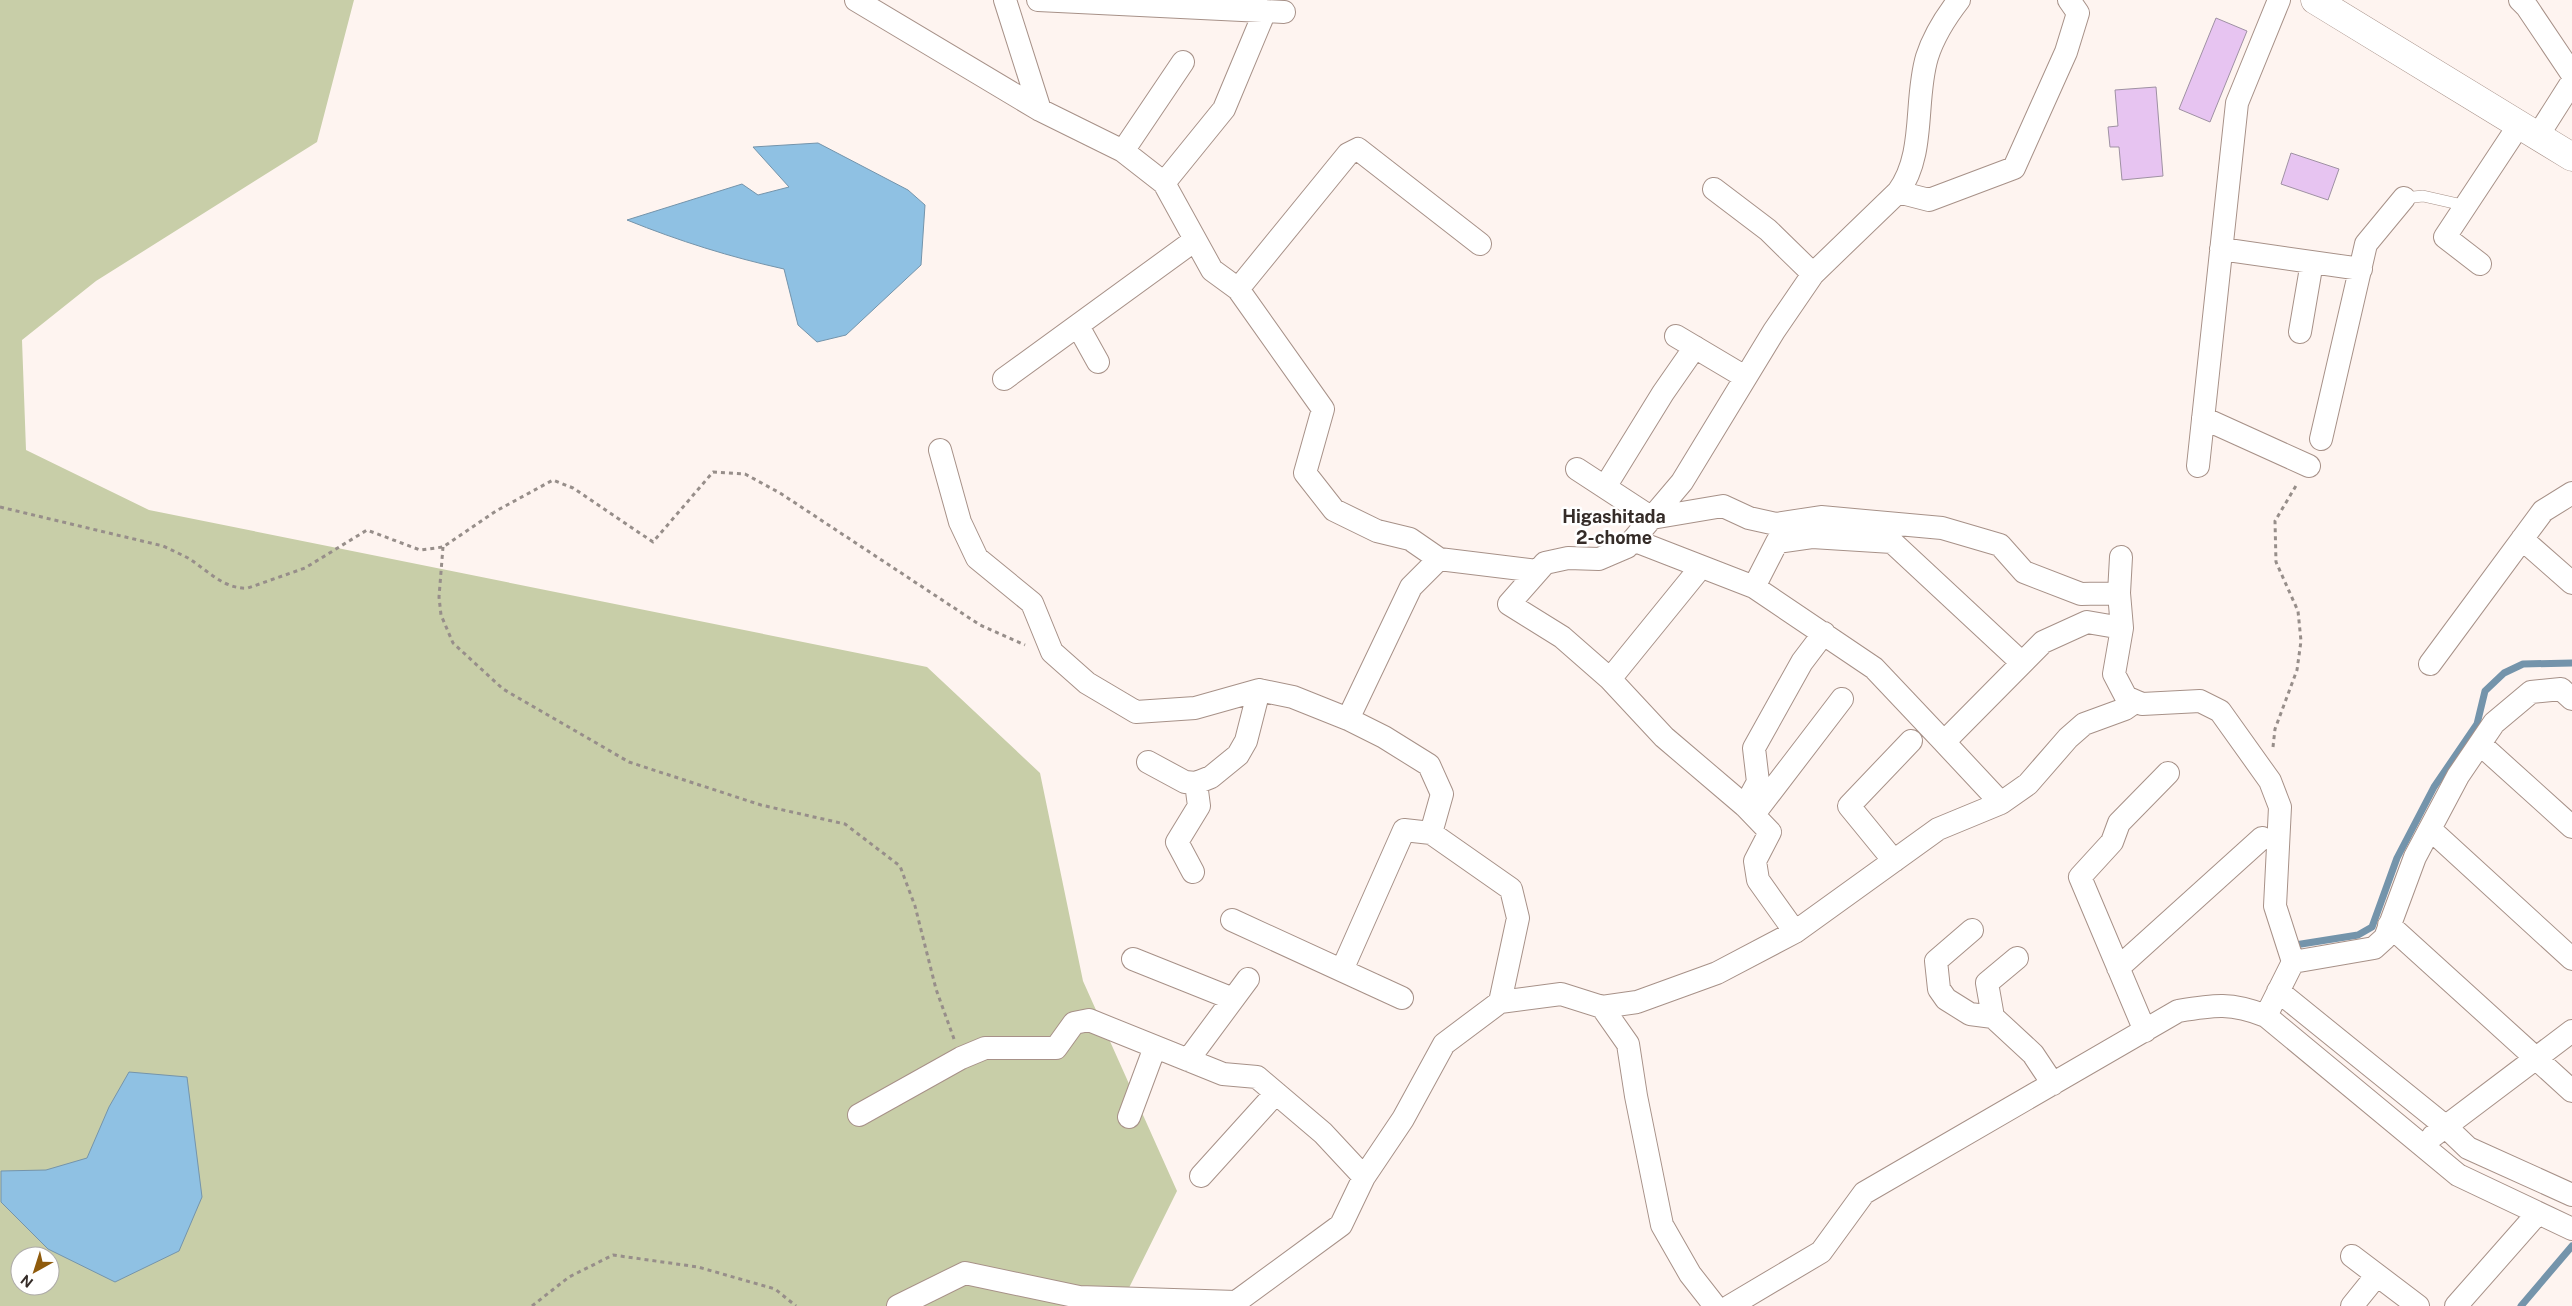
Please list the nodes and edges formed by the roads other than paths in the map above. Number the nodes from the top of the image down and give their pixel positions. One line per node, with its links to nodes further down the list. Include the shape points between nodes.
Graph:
1 (856, 0): 12 (street)
2 (1005, 0): 12 (street)
3 (1038, 0): 16 (street, via 1274,12 1224,109)
4 (1959, 0): 18 (street, via 1942,21 1927,58 1915,149 1905,183)
5 (2069, 0): 18 (street, via 2078,13 2066,52 2014,168 1929,200)
6 (2279, 0): 23 (street, via 2237,103)
7 (2315, 0): 13 (street)
8 (2520, 0): 10 (street)
9 (1182, 62): 14 (street)
10 (2572, 74)
11 (2572, 82): 13 (street)
12 (1040, 110): 14 (street)
13 (2528, 131): 15 (street); 20 (street)
14 (1123, 151): 16 (street)
15 (2572, 157)
16 (1164, 183): 21 (street)
17 (1714, 189): 27 (street, via 1768,230)
18 (1898, 192): 27 (street)
19 (2404, 198): 20 (lane, via 2423,196); 26 (street, via 2366,244)
20 (2467, 206): 25 (street, via 2445,237)
21 (1196, 240): 28 (street, via 1212,270); 29 (street)
22 (1480, 244): 28 (street, via 1358,149 1348,154)
23 (2221, 249): 24 (street); 34 (street)
24 (2312, 262): 26 (street); 30 (street)
25 (2480, 264)
26 (2361, 269): 35 (street)
27 (1813, 274): 32 (street)
28 (1238, 289): 46 (street, via 1322,409 1305,473 1334,510 1377,531 1410,539)
29 (1078, 326): 31 (street); 33 (street)
30 (2300, 332)
31 (1098, 362)
32 (1746, 377): 40 (street, via 1685,341 1663,393); 42 (street, via 1682,482)
33 (1004, 379)
34 (2203, 418): 37 (street); 38 (street)
35 (2321, 439)
36 (940, 450): 57 (street, via 960,522 977,558 1032,603 1052,652 1087,683 1136,712 1195,708)
37 (2198, 466)
38 (2308, 466)
39 (1576, 469): 40 (street)
40 (1605, 488): 42 (street)
41 (2572, 493): 43 (street, via 2543,510)
42 (1652, 518): 44 (street); 51 (street, via 1723,506 1749,518 1776,524 1820,517 1942,528 2000,545 2024,572 2081,594)
43 (2522, 539): 49 (street); 55 (street)
44 (1633, 540): 47 (street); 48 (street, via 1627,547 1599,559 1568,558 1545,563)
45 (2121, 557): 51 (street)
46 (1439, 559): 48 (street); 61 (street, via 1411,587)
47 (1701, 567): 50 (street); 56 (street)
48 (1537, 571): 56 (street, via 1509,604 1562,637)
49 (2572, 583)
50 (1754, 587): 53 (street); 54 (street, via 1777,542 1812,537 1892,542)
51 (2119, 593): 52 (street)
52 (2122, 628): 54 (street, via 2088,622 2043,642); 60 (street, via 2114,674 2126,697)
53 (1824, 633): 63 (street, via 1874,668); 69 (street, via 1802,662 1754,748 1758,782)
54 (2021, 662): 63 (street)
55 (2430, 664)
56 (1610, 679): 69 (street, via 1664,737)
57 (1259, 690): 61 (street, via 1293,696); 67 (street, via 1246,741 1238,755 1211,777)
58 (1842, 699): 69 (street)
59 (2572, 699): 64 (street, via 2560,688 2531,692 2494,723)
60 (2135, 702): 68 (street, via 2084,724 2028,784); 83 (street, via 2200,701 2220,711 2270,781 2280,807 2275,906)
61 (1348, 719): 72 (street, via 1429,766 1442,794)
62 (1911, 741): 74 (street, via 1849,806)
63 (1944, 742): 68 (street)
64 (2480, 744): 70 (street); 71 (street, via 2458,776)
65 (1148, 762): 67 (street, via 1185,782)
66 (2168, 772): 84 (street, via 2119,823 2112,842 2080,877)
67 (1196, 783): 75 (street, via 1199,806 1176,842)
68 (2001, 803): 74 (street, via 1938,829)
69 (1749, 810): 79 (street, via 1770,832 1756,861 1758,880)
70 (2572, 827)
71 (2430, 830): 77 (street, via 2415,857); 82 (street)
72 (1431, 833): 85 (street, via 1404,830); 90 (street, via 1510,889 1518,918)
73 (2262, 838): 84 (street)
74 (1894, 861): 79 (street)
75 (1193, 872)
76 (1232, 920): 85 (street)
77 (2389, 925): 83 (street, via 2385,938 2374,948); 97 (street)
78 (1972, 930): 93 (street, via 1936,961 1939,989 1946,999 1970,1014)
79 (1795, 932): 91 (street, via 1716,973 1637,1002)
80 (2017, 958): 93 (street, via 1987,983)
81 (1133, 959): 89 (street)
82 (2572, 959)
83 (2293, 962): 87 (street)
84 (2118, 968): 94 (street)
85 (1342, 970): 88 (street)
86 (1248, 979): 89 (street)
87 (2278, 991): 92 (street); 104 (street)
88 (1402, 998)
89 (1233, 999): 98 (street)
90 (1500, 1002): 91 (street, via 1561,994); 107 (street, via 1444,1044 1403,1120)
91 (1602, 1006): 115 (street, via 1628,1044 1662,1225 1690,1274)
92 (2266, 1016): 94 (street, via 2243,1007 2216,1005 2178,1011); 105 (street)
93 (1993, 1017): 99 (street, via 2033,1054)
94 (2145, 1031): 99 (street)
95 (2572, 1032): 97 (street)
96 (1155, 1047): 98 (street); 102 (street, via 1089,1020 1074,1023 1056,1048 985,1048 961,1058); 103 (street)
97 (2537, 1059): 100 (street); 104 (street)
98 (1188, 1060): 101 (street, via 1223,1074 1257,1076)
99 (2052, 1084): 116 (street, via 1864,1193 1821,1252)
100 (2572, 1091)
101 (1276, 1093): 106 (street); 107 (street, via 1323,1133)
102 (860, 1115)
103 (1128, 1117)
104 (2445, 1126): 105 (street); 108 (street, via 2468,1148)
105 (2422, 1145): 109 (street, via 2458,1175)
106 (1201, 1176)
107 (1364, 1177): 113 (street, via 1340,1225)
108 (2572, 1195)
109 (2538, 1213): 110 (street); 119 (street)
110 (2572, 1229)
111 (2352, 1256): 112 (street)
112 (2377, 1275): 117 (street); 118 (street)
113 (1236, 1304): 114 (street, via 1079,1297 965,1272)
114 (898, 1306)
115 (1715, 1306)
116 (1730, 1306)
117 (2352, 1306)
118 (2418, 1306)
119 (2456, 1306)

